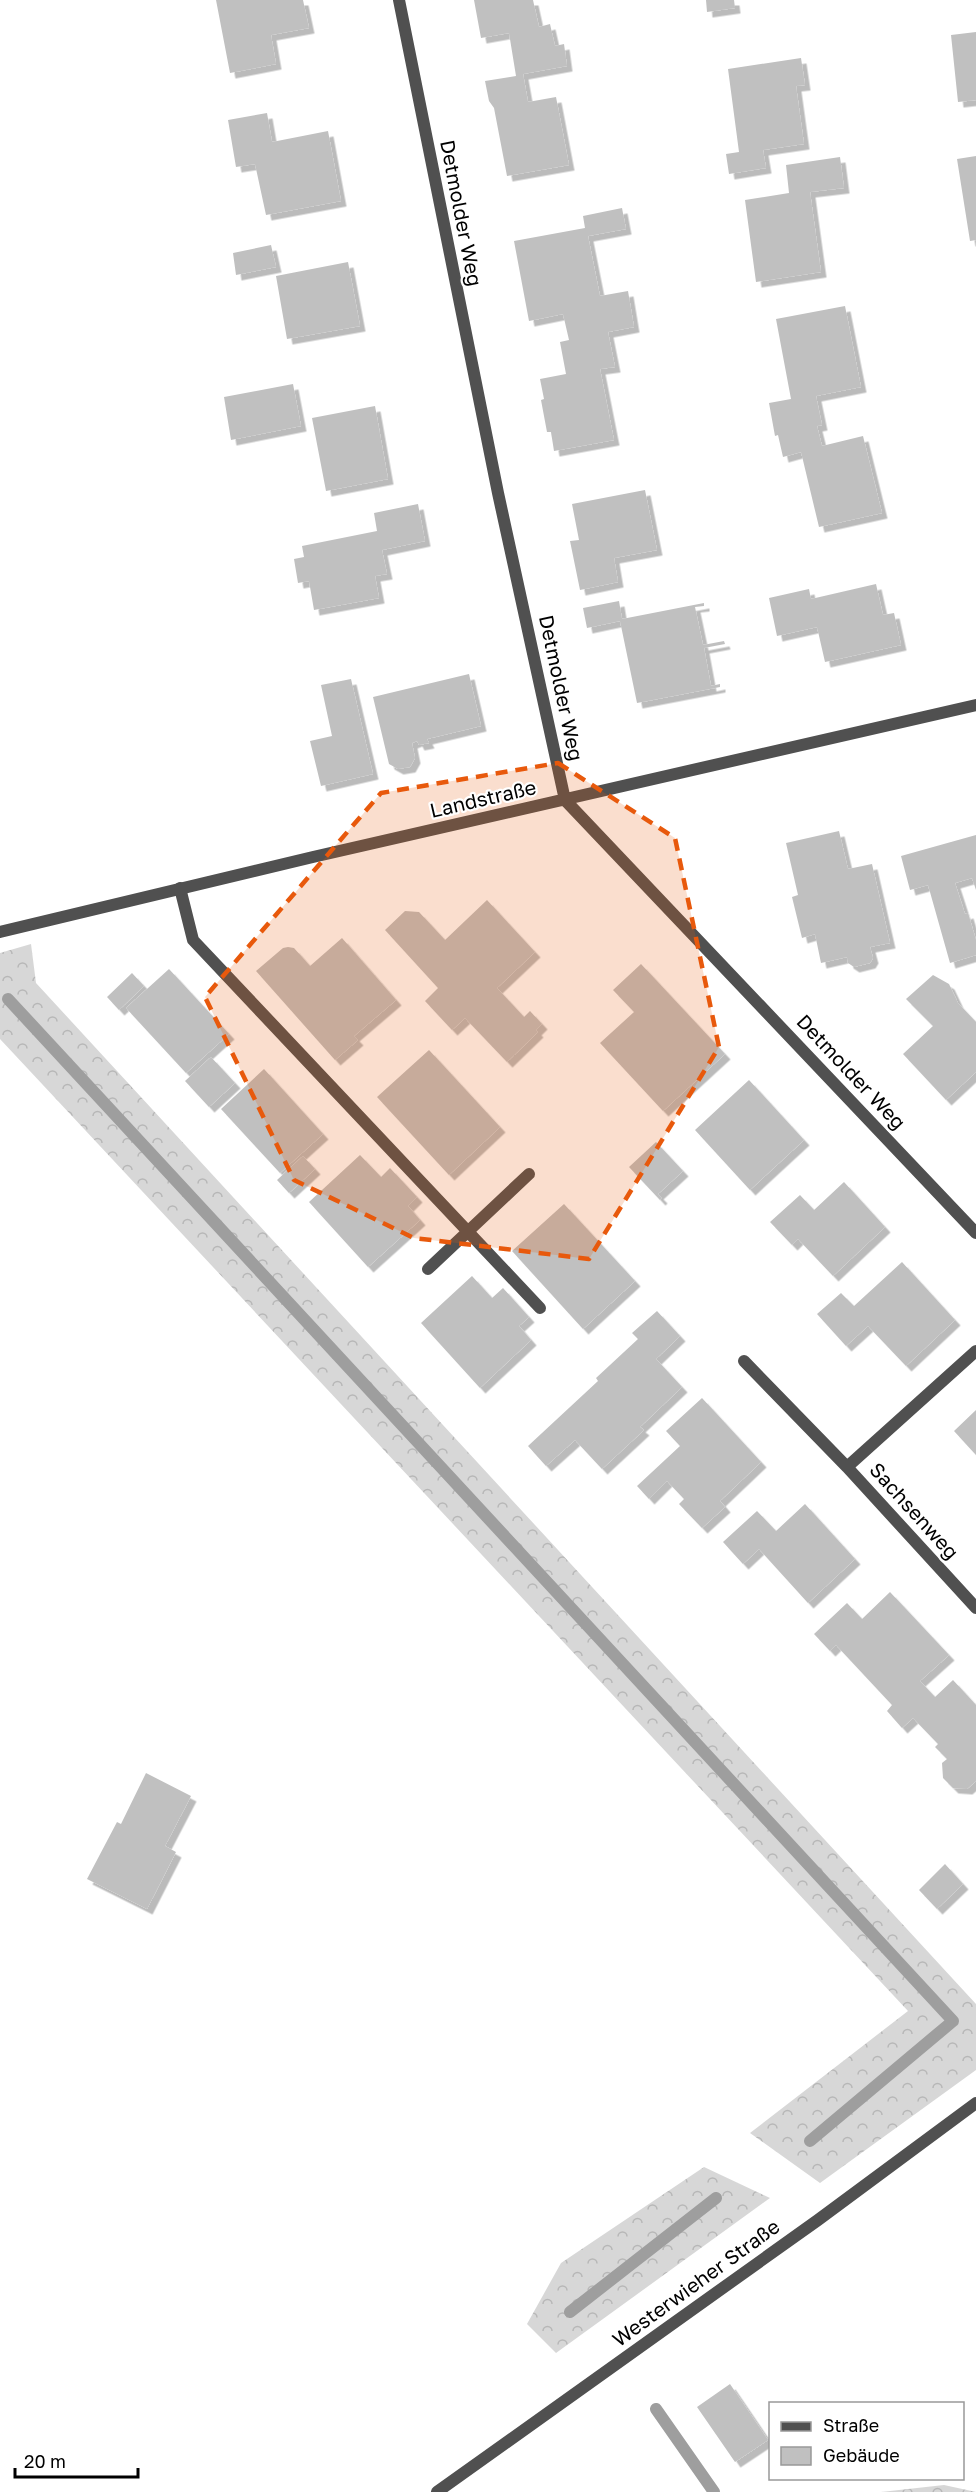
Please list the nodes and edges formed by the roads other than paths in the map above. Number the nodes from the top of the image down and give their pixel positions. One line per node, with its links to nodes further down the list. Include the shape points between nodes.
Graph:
1 (399, 0): 3 (street, Detmolder Weg, via 498,493)
2 (976, 705): 3 (street, Landstraße)
3 (566, 800): 4 (street, Landstraße); 8 (street, Detmolder Weg)
4 (180, 888): 5 (street, Landstraße); 7 (street, via 193,940)
5 (0, 932)
6 (529, 1174): 7 (street)
7 (469, 1230): 9 (street); 10 (street)
8 (976, 1233)
9 (428, 1269)
10 (540, 1308)
11 (976, 1351): 13 (street, Sachsenweg)
12 (744, 1361): 13 (street, Sachsenweg)
13 (847, 1467): 14 (street, Sachsenweg)
14 (976, 1608)
15 (976, 2103): 16 (street, Westerwieher Straße)
16 (437, 2492)

